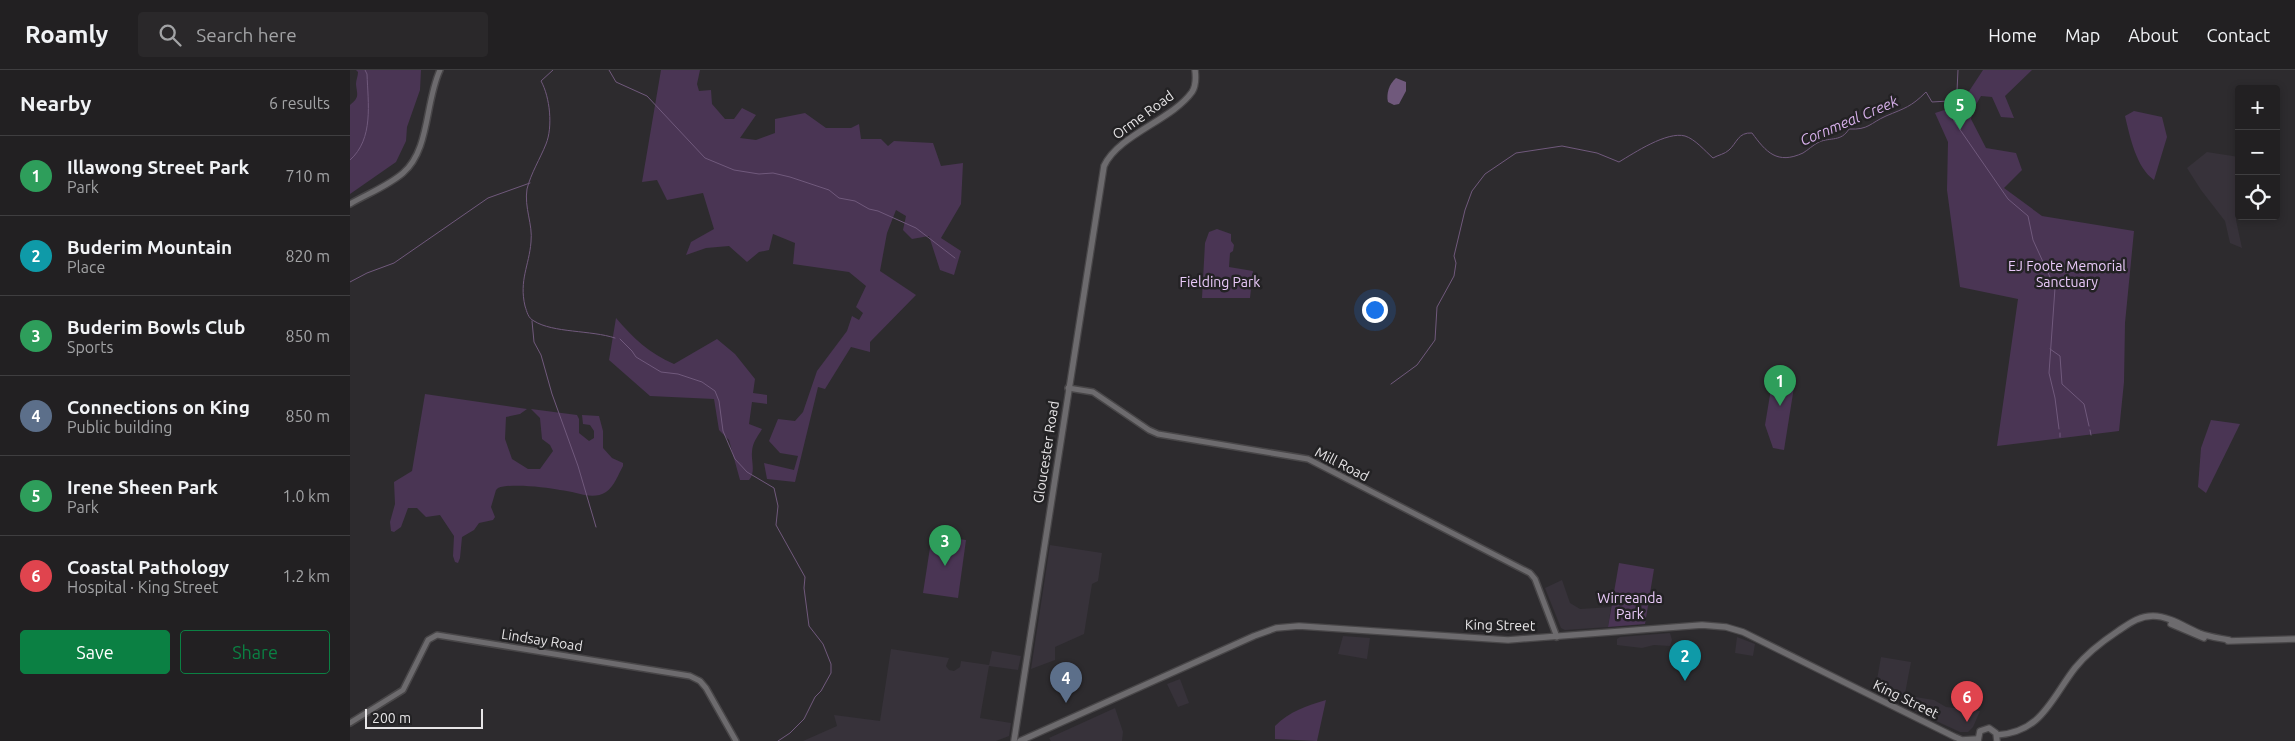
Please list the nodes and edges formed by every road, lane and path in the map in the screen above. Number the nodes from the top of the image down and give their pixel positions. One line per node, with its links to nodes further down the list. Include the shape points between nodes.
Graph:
1 (440, 70): 4 (street, via 431,93 423,138 414,160 396,178)
2 (1195, 70): 3 (main road, Orme Road, via 1196,83 1187,98 1114,152)
3 (1104, 166): 5 (main road, Gloucester Road)
4 (350, 204)
5 (1068, 388): 6 (street, Mill Road, via 1093,392 1158,434 1308,459 1530,573); 12 (main road, Gloucester Road)
6 (1557, 637): 10 (main road, King Street, via 1702,626 1732,628 1955,737); 13 (main road, King Street, via 1508,640 1299,626 1276,628)
7 (2295, 641): 9 (main road, via 2229,640 2156,616 2139,617 2077,665 2037,720 2012,734)
8 (350, 723): 11 (street, Lindsay Road, via 403,690 428,640 438,635 690,676 706,688)
9 (1997, 738): 10 (main road, via 1994,730 1986,728 1980,731)
10 (1978, 740)
11 (736, 741)
12 (1014, 741)
13 (1020, 741)

